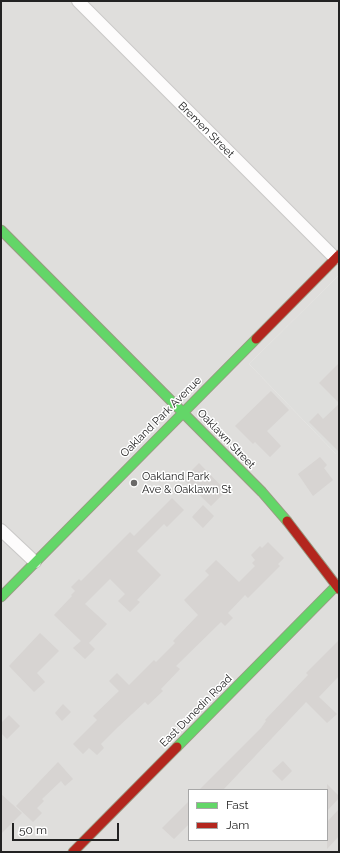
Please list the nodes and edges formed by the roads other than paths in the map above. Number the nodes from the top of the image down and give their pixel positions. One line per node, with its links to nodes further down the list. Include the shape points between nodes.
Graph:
1 (78, 1): 3 (street, Bremen Street)
2 (1, 230): 4 (street, Oaklawn Street)
3 (337, 256): 4 (street, Oakland Park Avenue)
4 (183, 412): 6 (street, Oakland Park Avenue); 7 (street, Oaklawn Street, via 266,497 303,540)
5 (1, 530): 6 (street)
6 (35, 562): 8 (street, Oakland Park Avenue)
7 (338, 587): 9 (street, East Dunedin Road)
8 (1, 597)
9 (73, 852)

